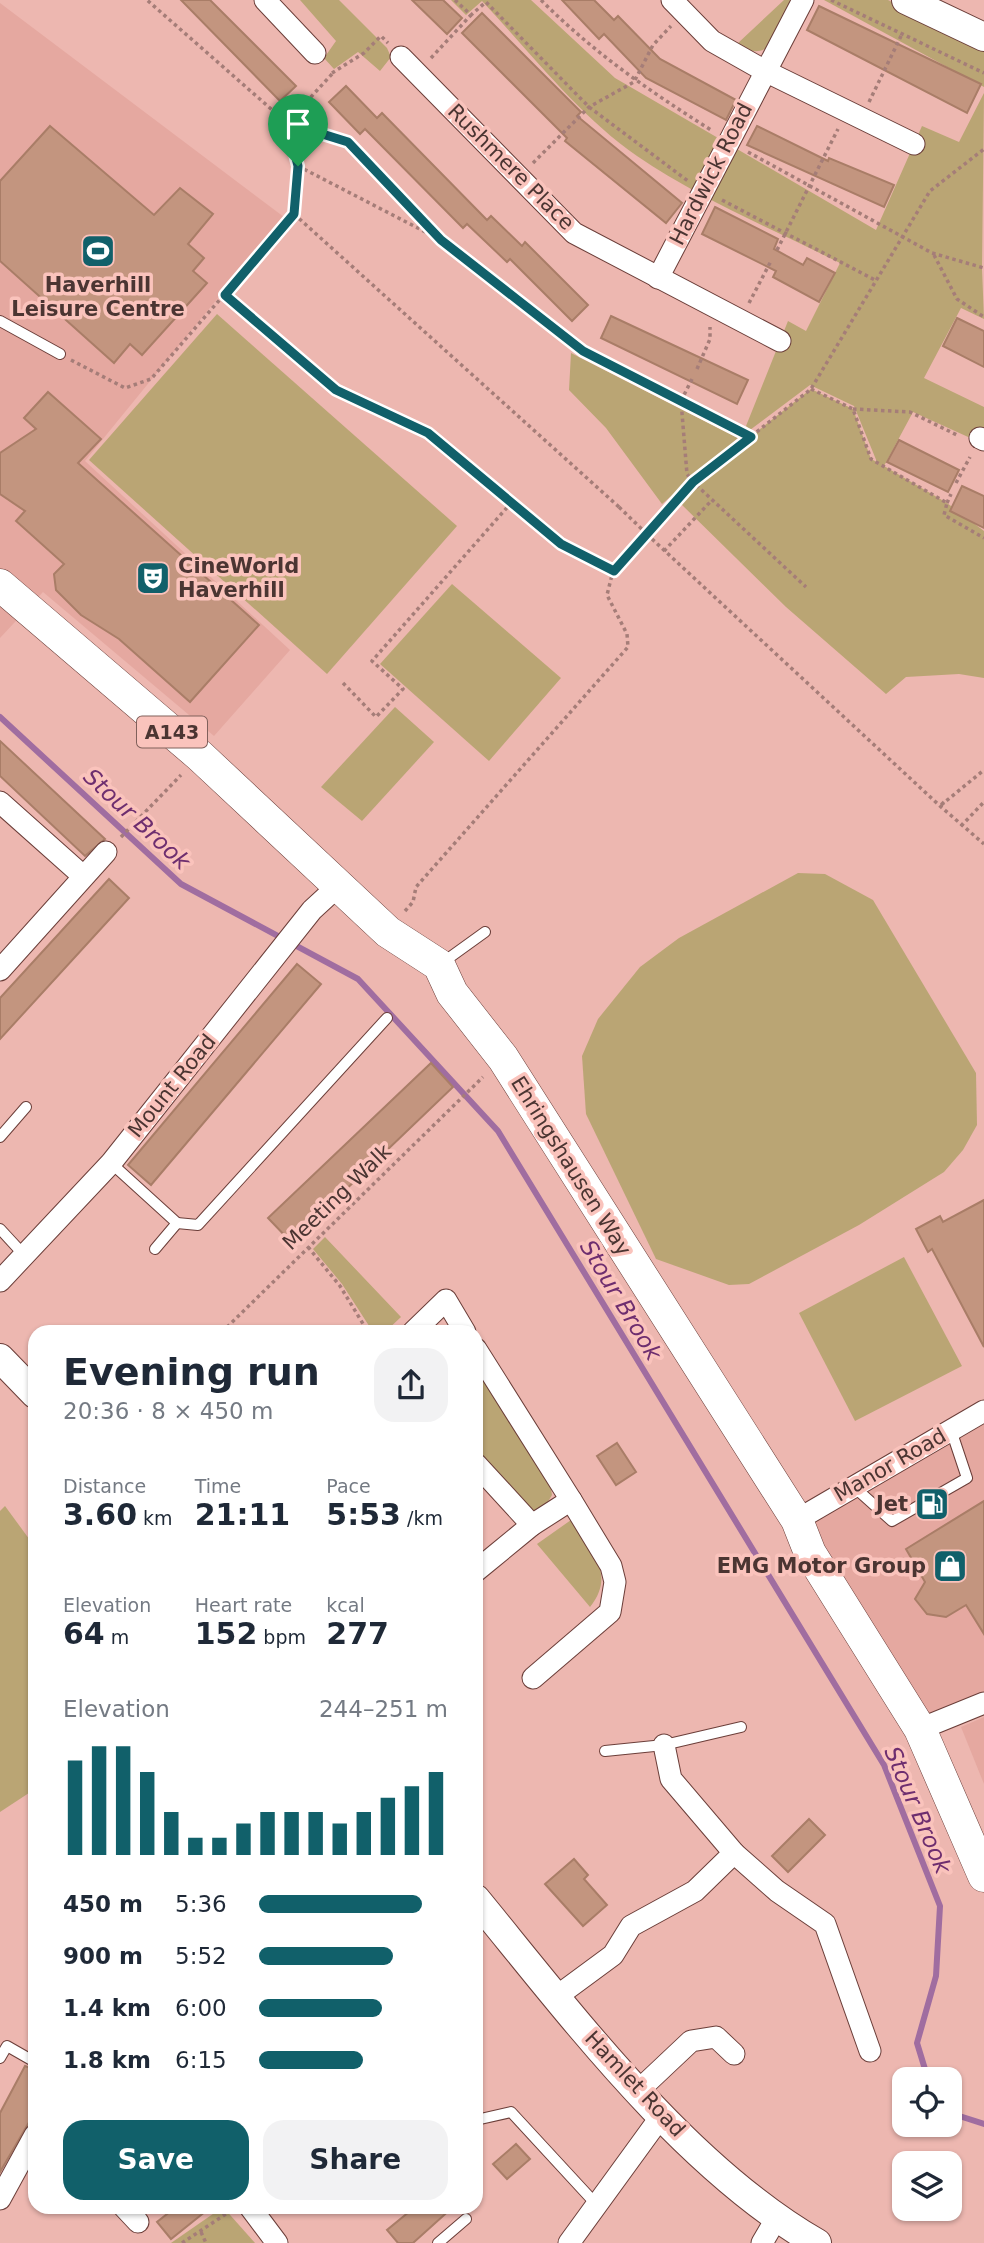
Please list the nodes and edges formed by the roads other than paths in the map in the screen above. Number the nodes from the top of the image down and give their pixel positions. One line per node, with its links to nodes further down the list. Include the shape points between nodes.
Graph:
1 (265, 0): 6 (street)
2 (803, 0): 8 (street, Hardwick Road)
3 (906, 0): 5 (street)
4 (678, 6): 8 (street, via 712,41)
5 (984, 37)
6 (315, 53)
7 (401, 57): 10 (street, Rushmere Place, via 575,233)
8 (765, 71): 9 (street); 10 (street, Hardwick Road)
9 (914, 144)
10 (658, 278): 12 (street, Rushmere Place)
11 (0, 321): 13 (lane)
12 (780, 341)
13 (60, 354)
14 (0, 585): 18 (main road, A143, via 200,756)
15 (0, 802): 17 (street)
16 (106, 852): 17 (street)
17 (83, 876): 21 (street)
18 (337, 887): 20 (main road, A143, via 388,932); 25 (street, Mount Road, via 306,917)
19 (485, 932): 20 (lane)
20 (439, 965): 41 (main road, Ehringshausen Way, via 452,993 503,1058)
21 (0, 970)
22 (387, 1018): 26 (lane, via 198,1225)
23 (26, 1107): 24 (lane)
24 (0, 1137)
25 (111, 1163): 26 (lane); 29 (street, Mount Road)
26 (177, 1223): 28 (lane)
27 (0, 1229): 29 (lane)
28 (155, 1249)
29 (24, 1255): 30 (street, Mount Road)
30 (0, 1281)
31 (420, 1325): 32 (street, via 446,1300)
32 (461, 1325)
33 (0, 1358): 35 (street)
34 (483, 1360): 40 (street)
35 (28, 1387)
36 (984, 1411): 37 (street, Manor Road)
37 (951, 1430): 39 (street, Manor Road); 39 (lane, via 967,1478 892,1521)
38 (483, 1472): 42 (street)
39 (853, 1486): 41 (street, Manor Road)
40 (571, 1500): 42 (street); 44 (street, via 611,1566 615,1582 610,1612)
41 (797, 1520): 47 (main road, Ehringshausen Way, via 810,1553)
42 (531, 1525): 43 (street)
43 (483, 1565)
44 (533, 1678)
45 (984, 1703): 47 (street)
46 (741, 1727): 48 (lane)
47 (920, 1729): 51 (main road, Ehringshausen Way)
48 (664, 1745): 49 (lane); 50 (street, via 671,1779)
49 (605, 1751)
50 (734, 1853): 53 (street, via 695,1891 631,1926 613,1955); 54 (street, via 777,1891 825,1924)
51 (984, 1876)
52 (483, 1908): 53 (street, Hamlet Road)
53 (556, 1997): 58 (street, Hamlet Road)
54 (870, 2051)
55 (734, 2054): 58 (street, via 716,2037 691,2041)
56 (0, 2058): 57 (lane, via 7,2046)
57 (28, 2058)
58 (639, 2090): 59 (street, Hamlet Road)
59 (662, 2115): 63 (street); 66 (street, Hamlet Road)
60 (483, 2118): 63 (lane, via 511,2112)
61 (28, 2149): 62 (street)
62 (0, 2199)
63 (596, 2203): 69 (street)
64 (255, 2214): 67 (street)
65 (466, 2219): 68 (lane)
66 (769, 2231): 70 (street, Hamlet Road)
67 (277, 2243)
68 (438, 2243)
69 (569, 2243)
70 (817, 2243)

